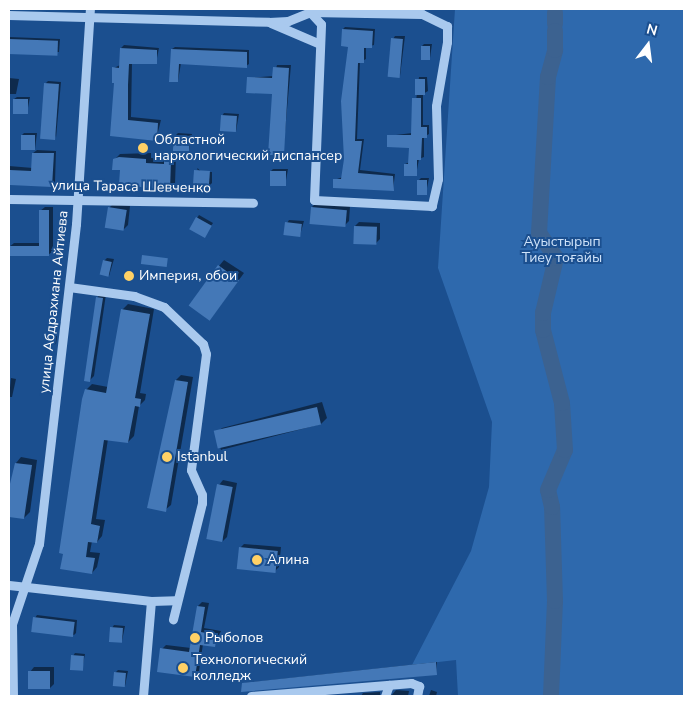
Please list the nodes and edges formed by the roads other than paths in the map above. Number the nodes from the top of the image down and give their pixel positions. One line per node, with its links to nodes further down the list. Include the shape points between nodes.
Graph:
1 (311, 10): 4 (street, via 288,21); 5 (street, via 321,24); 5 (street, via 422,14 447,26 436,106 438,179 432,206 314,200)
2 (90, 13): 3 (street); 4 (street); 7 (street, улица Абдрахмана Айтиева)
3 (9, 15)
4 (269, 22): 5 (street)
5 (320, 44)
6 (9, 199): 7 (street, улица Тараса Шевченко)
7 (79, 200): 8 (street, улица Тараса Шевченко); 9 (street, улица Абдрахмана Айтиева)
8 (253, 203)
9 (69, 287): 11 (street, улица Абдрахмана Айтиева, via 43,518 36,560); 12 (street, via 148,299 179,319 203,344 206,354 191,470 202,495 202,503)
10 (9, 585): 11 (street)
11 (24, 587): 13 (street); 18 (street, улица Абдрахмана Айтиева, via 12,624)
12 (175, 600): 13 (street); 14 (street)
13 (151, 601): 19 (street)
14 (173, 619)
15 (389, 684): 16 (street); 22 (street); 23 (street, via 419,686)
16 (358, 687): 17 (street); 21 (street)
17 (325, 693): 20 (street)
18 (13, 696)
19 (143, 696)
20 (252, 696)
21 (354, 696)
22 (385, 696)
23 (417, 696)

